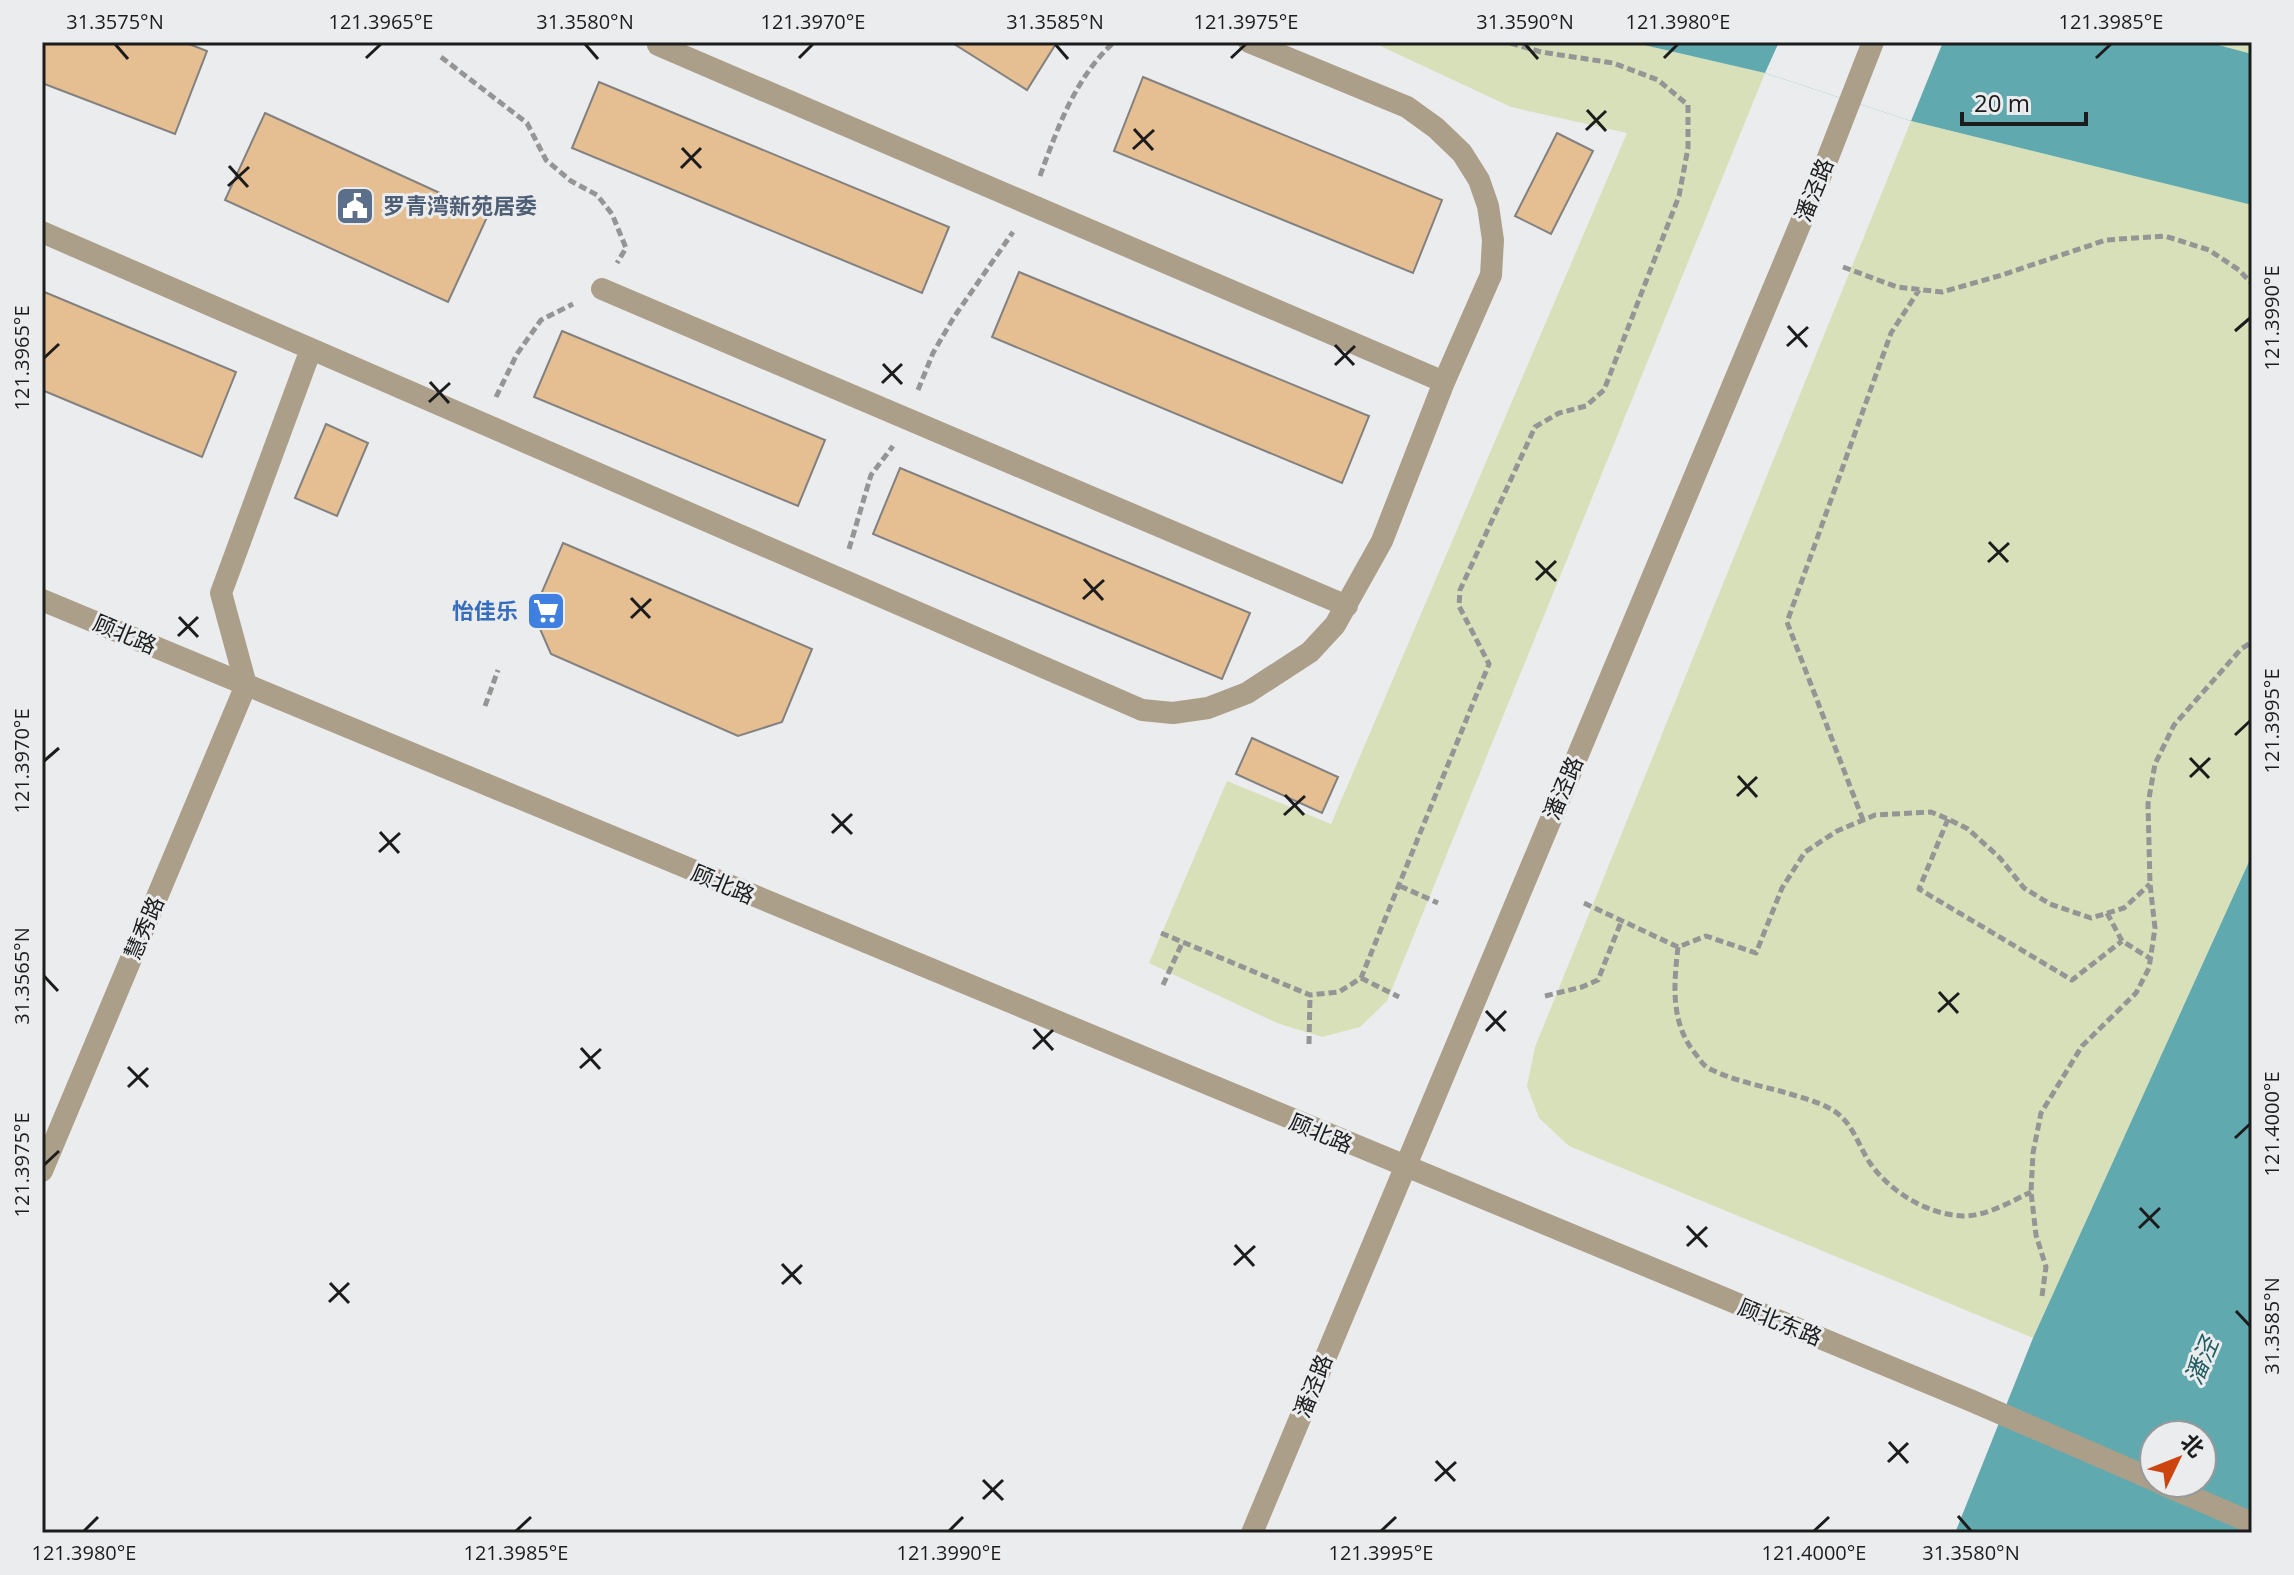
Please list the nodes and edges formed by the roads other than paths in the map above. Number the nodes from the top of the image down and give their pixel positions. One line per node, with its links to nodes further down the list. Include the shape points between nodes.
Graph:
1 (1249, 42): 7 (street, via 1407,107 1462,153 1479,180 1493,240 1491,275)
2 (1873, 42): 11 (street, 潘泾路)
3 (658, 45): 7 (street)
4 (42, 232): 6 (street)
5 (602, 289): 9 (street)
6 (311, 349): 9 (street, via 1142,710 1208,708 1247,693 1310,652); 10 (street, via 221,593)
7 (1444, 382): 9 (street, via 1382,541)
8 (42, 600): 10 (street, 顾北路)
9 (1347, 606)
10 (246, 685): 11 (street, 顾北路); 12 (street, 慧秀路)
11 (1404, 1167): 13 (street, 顾北东路); 16 (street, 潘泾路)
12 (42, 1171)
13 (2138, 1473)
14 (2197, 1499): 15 (street)
15 (2252, 1523)
16 (1252, 1533)

